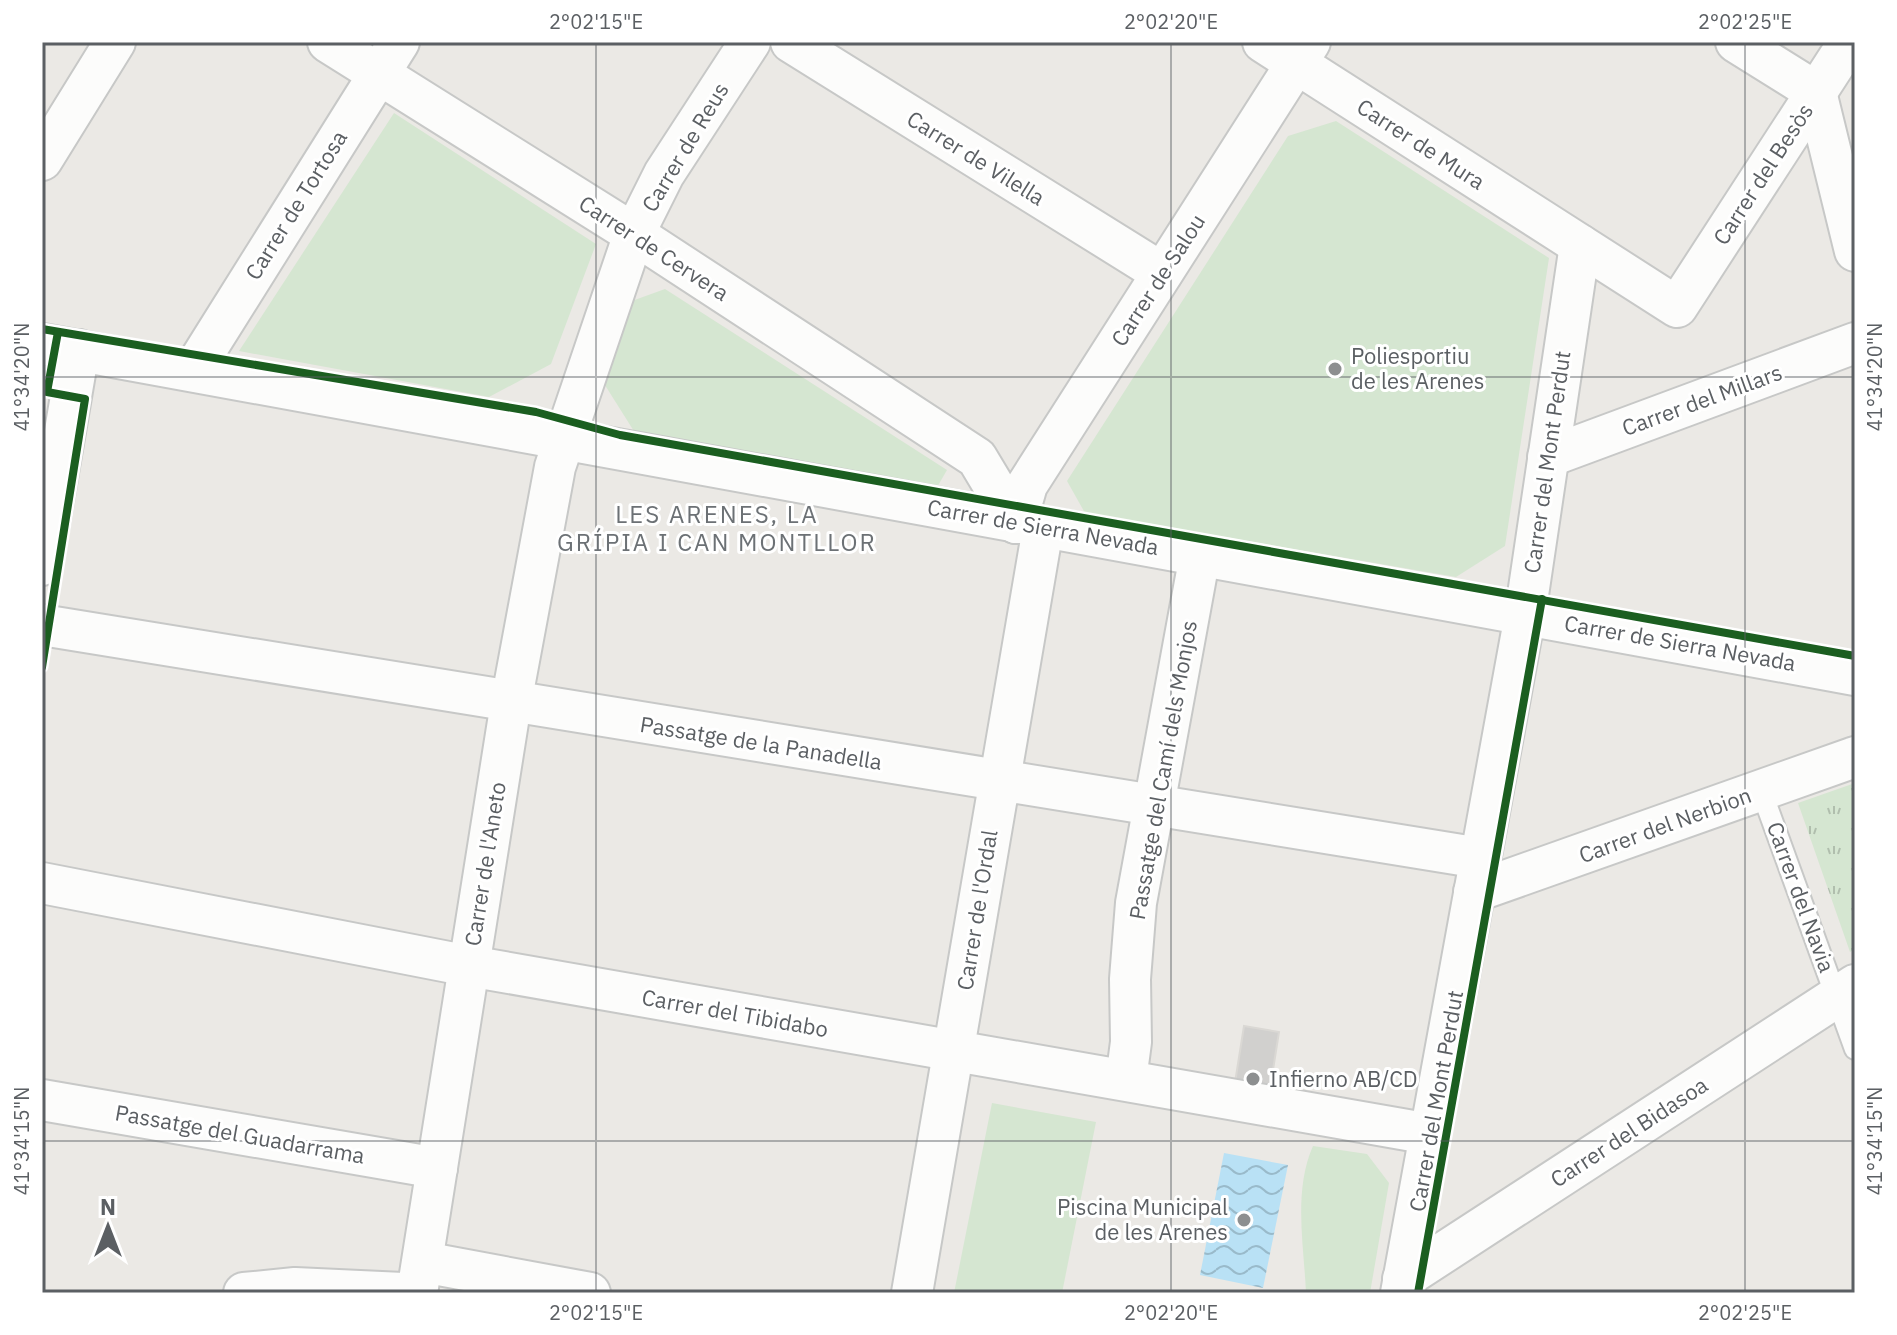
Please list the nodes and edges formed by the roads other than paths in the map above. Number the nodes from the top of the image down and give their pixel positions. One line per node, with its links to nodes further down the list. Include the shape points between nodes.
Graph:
1 (115, 42): 11 (street)
2 (328, 42): 9 (street, Carrer de Cervera)
3 (750, 42): 12 (street, Carrer de Reus, via 664,174)
4 (791, 42): 15 (street, Carrer de Vilella)
5 (1263, 42): 8 (street, Carrer de Mura)
6 (1736, 42): 10 (street)
7 (1849, 42): 10 (street, Carrer del Besòs)
8 (1303, 53): 13 (street, Carrer de Mura); 15 (street, Carrer de Salou)
9 (389, 57): 12 (street, Carrer de Cervera); 19 (street, Carrer de Tortosa)
10 (1816, 92): 14 (street); 16 (street, Carrer del Besòs)
11 (42, 160)
12 (634, 234): 20 (street, Carrer de Reus); 22 (street, Carrer de Cervera)
13 (1580, 245): 16 (street, Carrer de Mura); 21 (street, Carrer del Mont Perdut)
14 (1855, 251)
15 (1162, 273): 23 (street, Carrer de Salou)
16 (1677, 307)
17 (1855, 343): 21 (street, Carrer del Millars)
18 (60, 347): 19 (street, Carrer de Sierra Nevada); 26 (street)
19 (194, 369): 20 (street, Carrer de Sierra Nevada)
20 (567, 437): 24 (street, Carrer de Sierra Nevada); 30 (street, Carrer de l'Aneto, via 555,467)
21 (1548, 457): 27 (street, Carrer del Mont Perdut)
22 (977, 458): 23 (street, Carrer de Cervera); 24 (street, Carrer de Cervera)
23 (1027, 485): 24 (street, Carrer de Salou)
24 (1030, 526): 25 (street, Carrer de Sierra Nevada); 32 (street, Carrer de l'Ordal)
25 (1200, 555): 27 (street, Carrer de Sierra Nevada); 34 (street, Passatge del Camí dels Monjos)
26 (42, 565)
27 (1525, 615): 29 (street, Carrer de Sierra Nevada); 35 (street, Carrer del Mont Perdut)
28 (42, 625): 30 (street, Passatge de la Panadella)
29 (1855, 675)
30 (511, 703): 32 (street, Passatge de la Panadella); 37 (street, Carrer de l'Aneto)
31 (1855, 757): 33 (street, Carrer del Nerbion)
32 (998, 781): 34 (street, Passatge de la Panadella); 40 (street, Carrer de l'Ordal)
33 (1761, 790): 35 (street, Carrer del Nerbion); 38 (lane, Carrer del Navia)
34 (1155, 806): 35 (street, Passatge de la Panadella); 41 (street, Passatge del Camí dels Monjos, via 1136,903)
35 (1477, 875): 43 (street, Carrer del Mont Perdut)
36 (42, 883): 37 (street, Carrer del Tibidabo)
37 (469, 966): 40 (street, Carrer del Tibidabo); 44 (street, Carrer de l'Aneto)
38 (1846, 991): 39 (lane, Carrer del Navia); 46 (street, Carrer del Bidasoa)
39 (1855, 1049)
40 (954, 1052): 41 (street, Carrer del Tibidabo); 49 (street, Carrer de l'Ordal)
41 (1126, 1080): 43 (street, Carrer del Tibidabo)
42 (42, 1100): 44 (street, Passatge del Guadarrama)
43 (1430, 1134): 46 (street, Carrer del Mont Perdut)
44 (437, 1168): 45 (street, Carrer de l'Aneto)
45 (414, 1283): 47 (street); 48 (street)
46 (1402, 1286)
47 (244, 1293)
48 (590, 1293)
49 (912, 1293)

